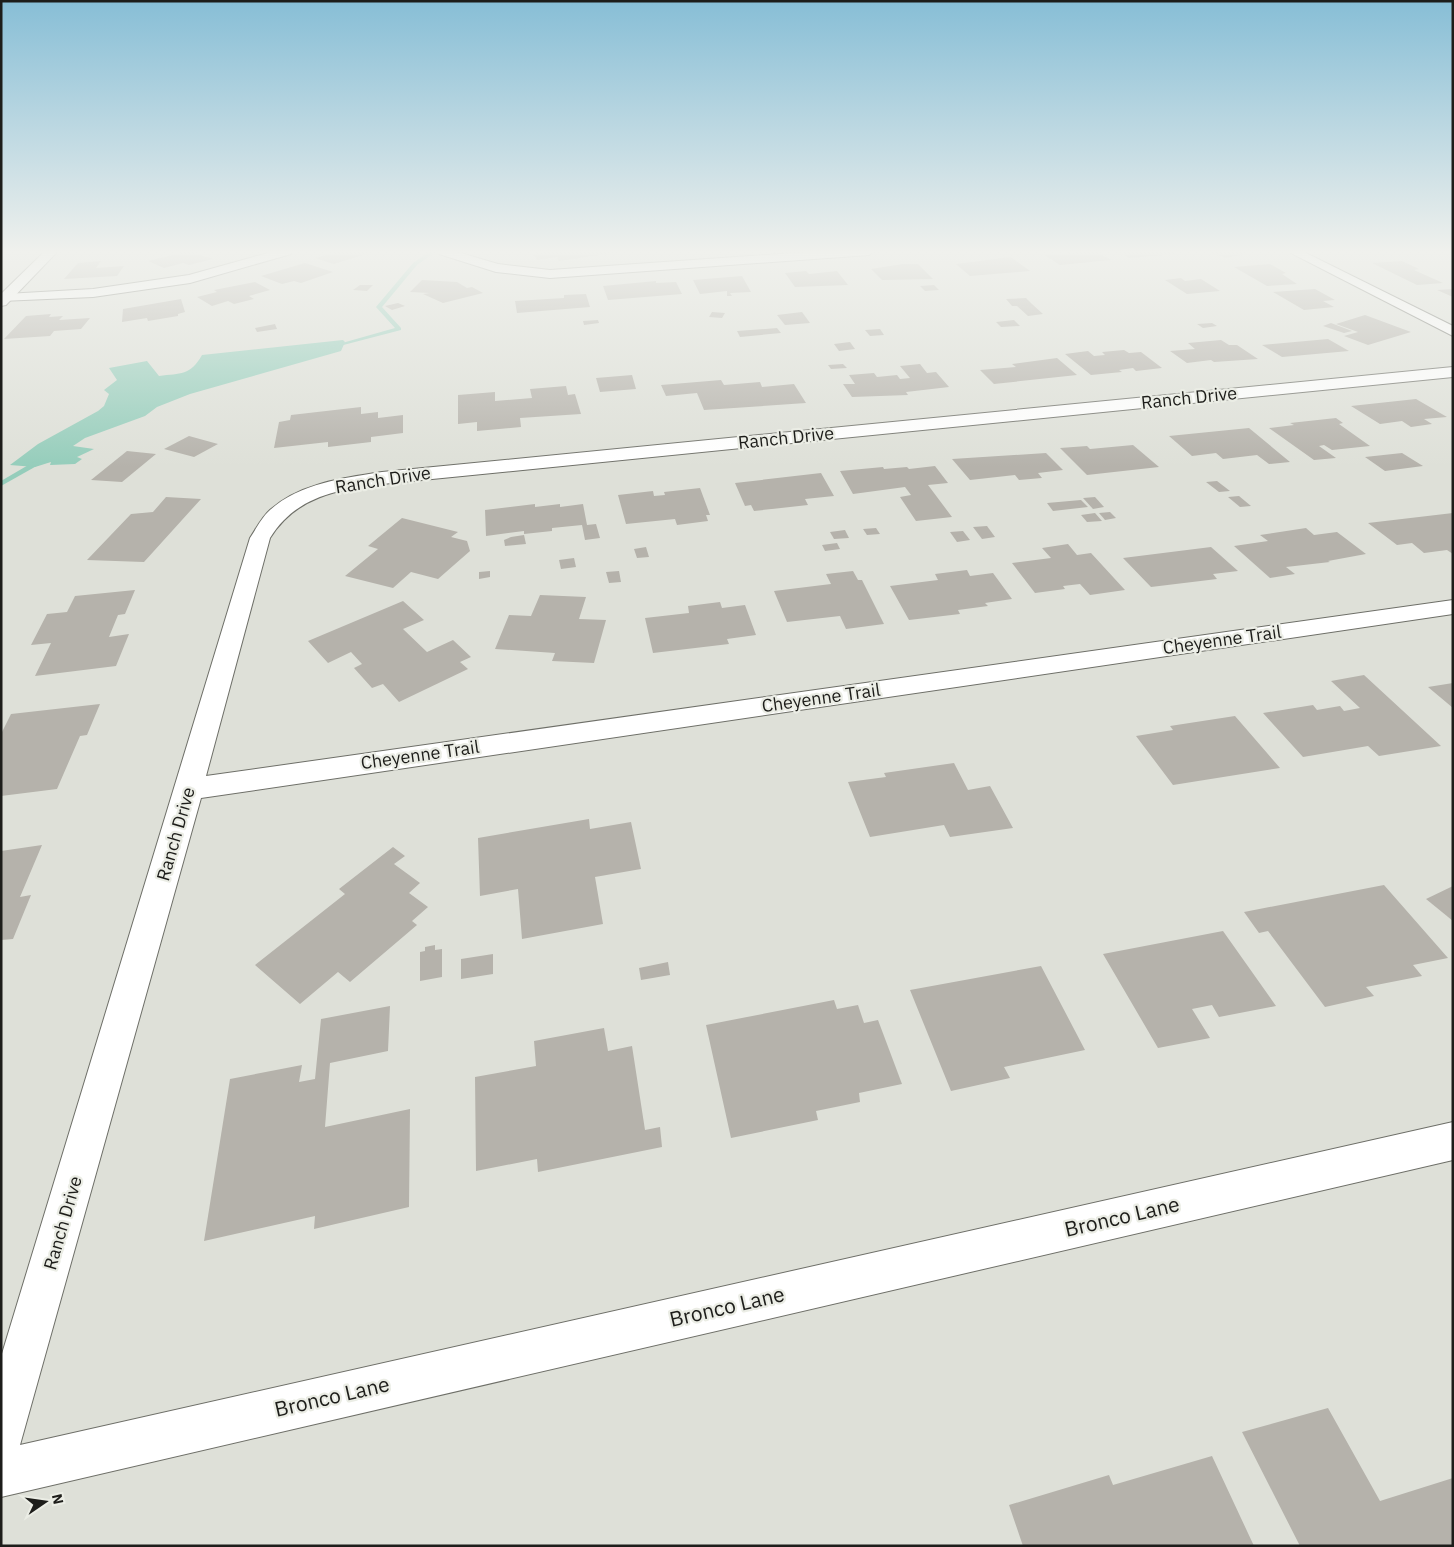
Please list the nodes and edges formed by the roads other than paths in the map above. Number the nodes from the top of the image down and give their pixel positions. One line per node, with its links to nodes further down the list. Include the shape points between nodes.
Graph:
1 (1436, 323): 2 (street)
2 (1453, 332)
3 (1453, 372): 5 (street, Ranch Drive, via 339,484 302,498 276,515 260,538)
4 (1453, 607): 5 (street, Cheyenne Trail)
5 (189, 789): 7 (street, Ranch Drive)
6 (1453, 1141): 8 (street, Bronco Lane)
7 (1, 1434)
8 (1, 1473)

